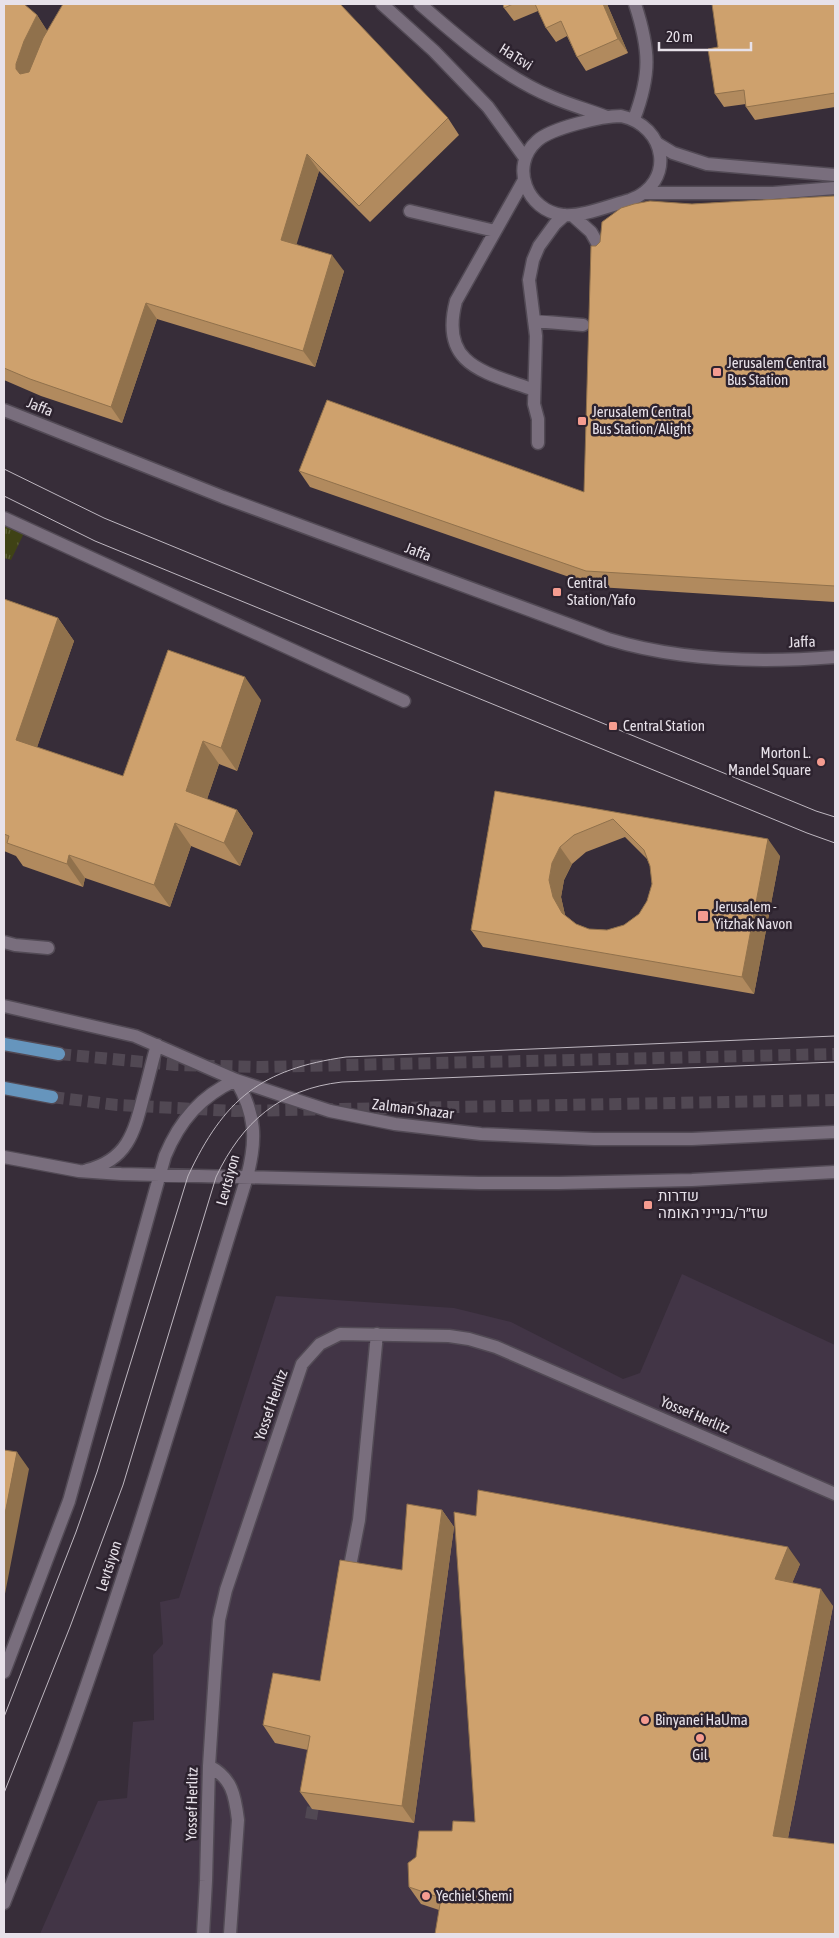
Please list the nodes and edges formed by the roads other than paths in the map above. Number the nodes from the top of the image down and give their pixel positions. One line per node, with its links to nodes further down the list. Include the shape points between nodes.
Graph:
1 (382, 4): 7 (street, via 488,106)
2 (420, 4): 4 (street, HaTsvi, via 468,46 509,74 551,97)
3 (635, 4): 5 (street, via 648,54 646,83)
4 (607, 117): 5 (street); 7 (street, via 550,132 532,145)
5 (634, 119): 6 (street, via 651,132)
6 (658, 144): 8 (street, via 673,154 707,164); 11 (street, via 658,171)
7 (525, 158): 9 (street)
8 (835, 175)
9 (524, 180): 14 (street, via 538,205 551,212); 15 (street)
10 (835, 188): 11 (street, via 773,193)
11 (643, 193): 12 (street)
12 (611, 205): 14 (street); 14 (street, via 605,224 604,255 591,232)
13 (410, 211): 15 (street)
14 (569, 215): 16 (street, via 546,234 532,260 529,280)
15 (495, 231): 18 (street, via 456,300 452,314 454,340 461,356 474,367)
16 (534, 321): 17 (street); 18 (street)
17 (583, 324)
18 (534, 390): 20 (street)
19 (4, 410): 22 (street, Jaffa, via 608,640 654,651 710,658 809,659)
20 (538, 443)
21 (4, 518): 23 (street)
22 (835, 656)
23 (404, 701)
24 (4, 942): 25 (street)
25 (48, 948)
26 (4, 1006): 28 (street, Zalman Shazar, via 135,1036)
27 (4, 1044): 29 (main road)
28 (157, 1045): 30 (street, Zalman Shazar); 35 (street, via 139,1115 127,1144 106,1163)
29 (59, 1054)
30 (236, 1080): 33 (street, Zalman Shazar, via 361,1118 481,1134 692,1139); 37 (street, via 207,1096 187,1116 171,1141); 38 (street, Levtsiyon, via 253,1121 254,1145)
31 (4, 1088): 32 (main road)
32 (52, 1097)
33 (835, 1132)
34 (4, 1157): 35 (street)
35 (79, 1171): 37 (street)
36 (835, 1172): 38 (street, via 559,1183)
37 (158, 1176): 38 (street); 42 (street, via 69,1501)
38 (247, 1178): 44 (street, Levtsiyon, via 95,1660)
39 (377, 1334): 40 (street, Yossef Herlitz, via 449,1336 496,1347); 41 (street, via 359,1520); 43 (street, Yossef Herlitz, via 340,1334 320,1344 302,1364 226,1590 219,1620)
40 (835, 1494)
41 (351, 1561)
42 (4, 1672)
43 (209, 1766): 45 (street, Yossef Herlitz); 46 (street, via 229,1782 236,1801 238,1820)
44 (4, 1903)
45 (203, 1934)
46 (230, 1934)

